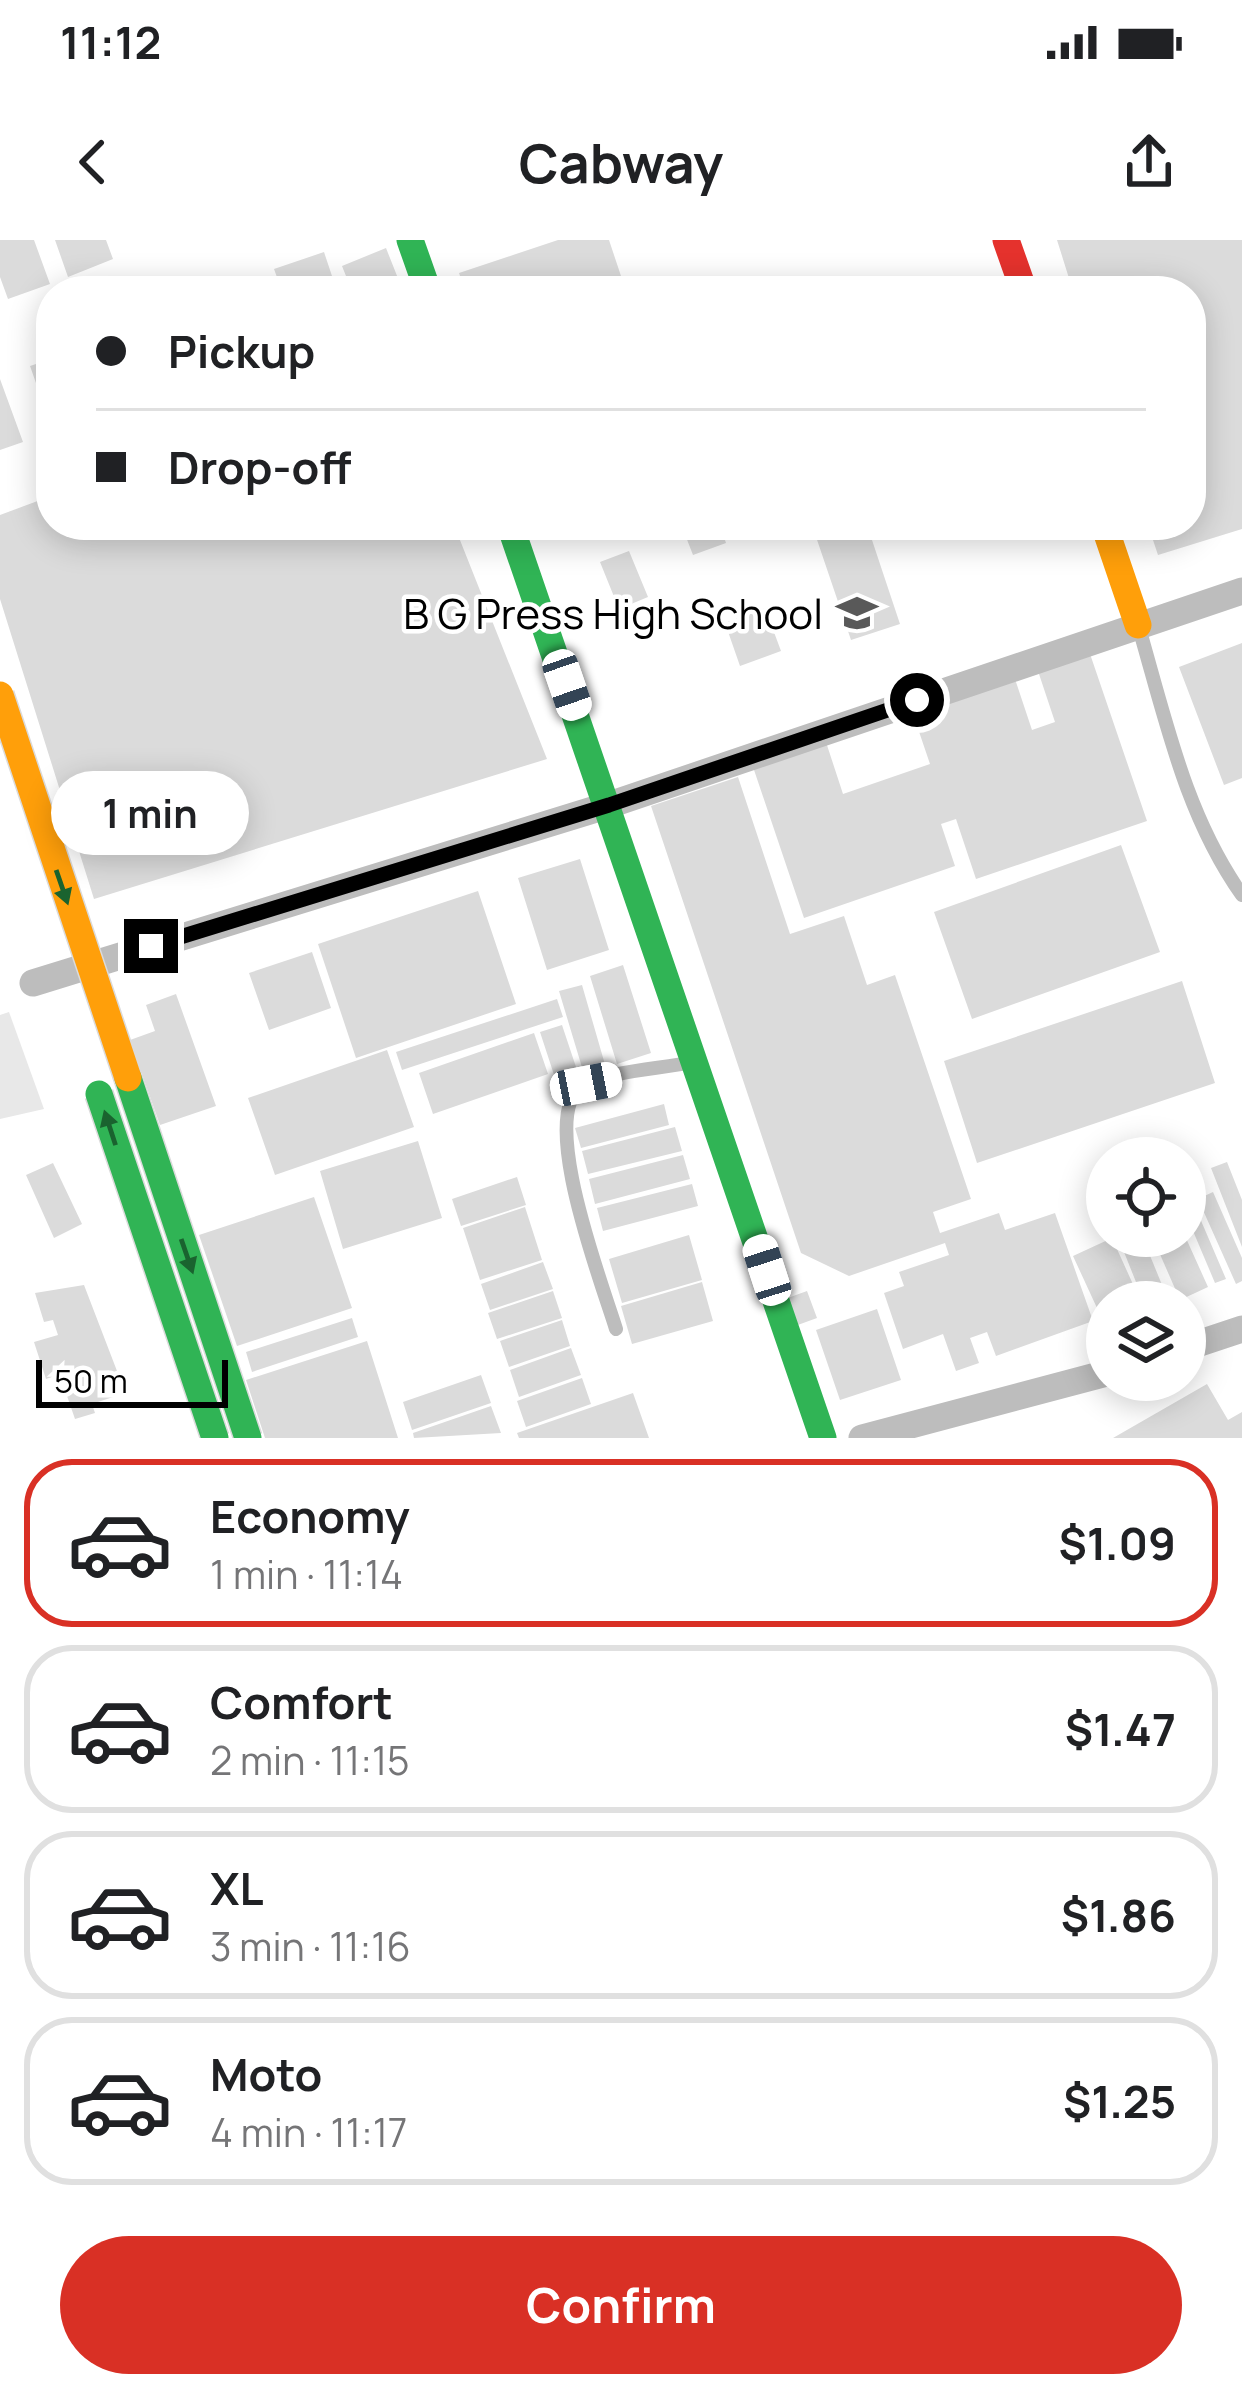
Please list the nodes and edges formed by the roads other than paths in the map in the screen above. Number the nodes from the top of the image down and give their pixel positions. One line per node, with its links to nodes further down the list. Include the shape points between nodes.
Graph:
1 (410, 240): 3 (main road)
2 (1006, 240): 4 (main road)
3 (423, 276)
4 (1019, 276)
5 (515, 540): 10 (main road)
6 (1109, 540): 8 (main road)
7 (1242, 591): 8 (street)
8 (1138, 625): 10 (street); 11 (lane, via 1186,790 1212,853)
9 (0, 695): 22 (main road, one-way to 22, bridge)
10 (609, 805): 13 (street); 15 (main road)
11 (1242, 896)
12 (50, 942): 14 (main road)
13 (33, 983)
14 (71, 1007)
15 (698, 1061): 18 (lane, via 586,1084 566,1107 566,1154); 23 (main road)
16 (92, 1073): 21 (main road, one-way to 16, bridge)
17 (1242, 1329): 19 (street)
18 (616, 1330)
19 (1206, 1341)
20 (1086, 1379): 24 (street)
21 (215, 1438)
22 (248, 1438)
23 (823, 1438)
24 (862, 1438)

